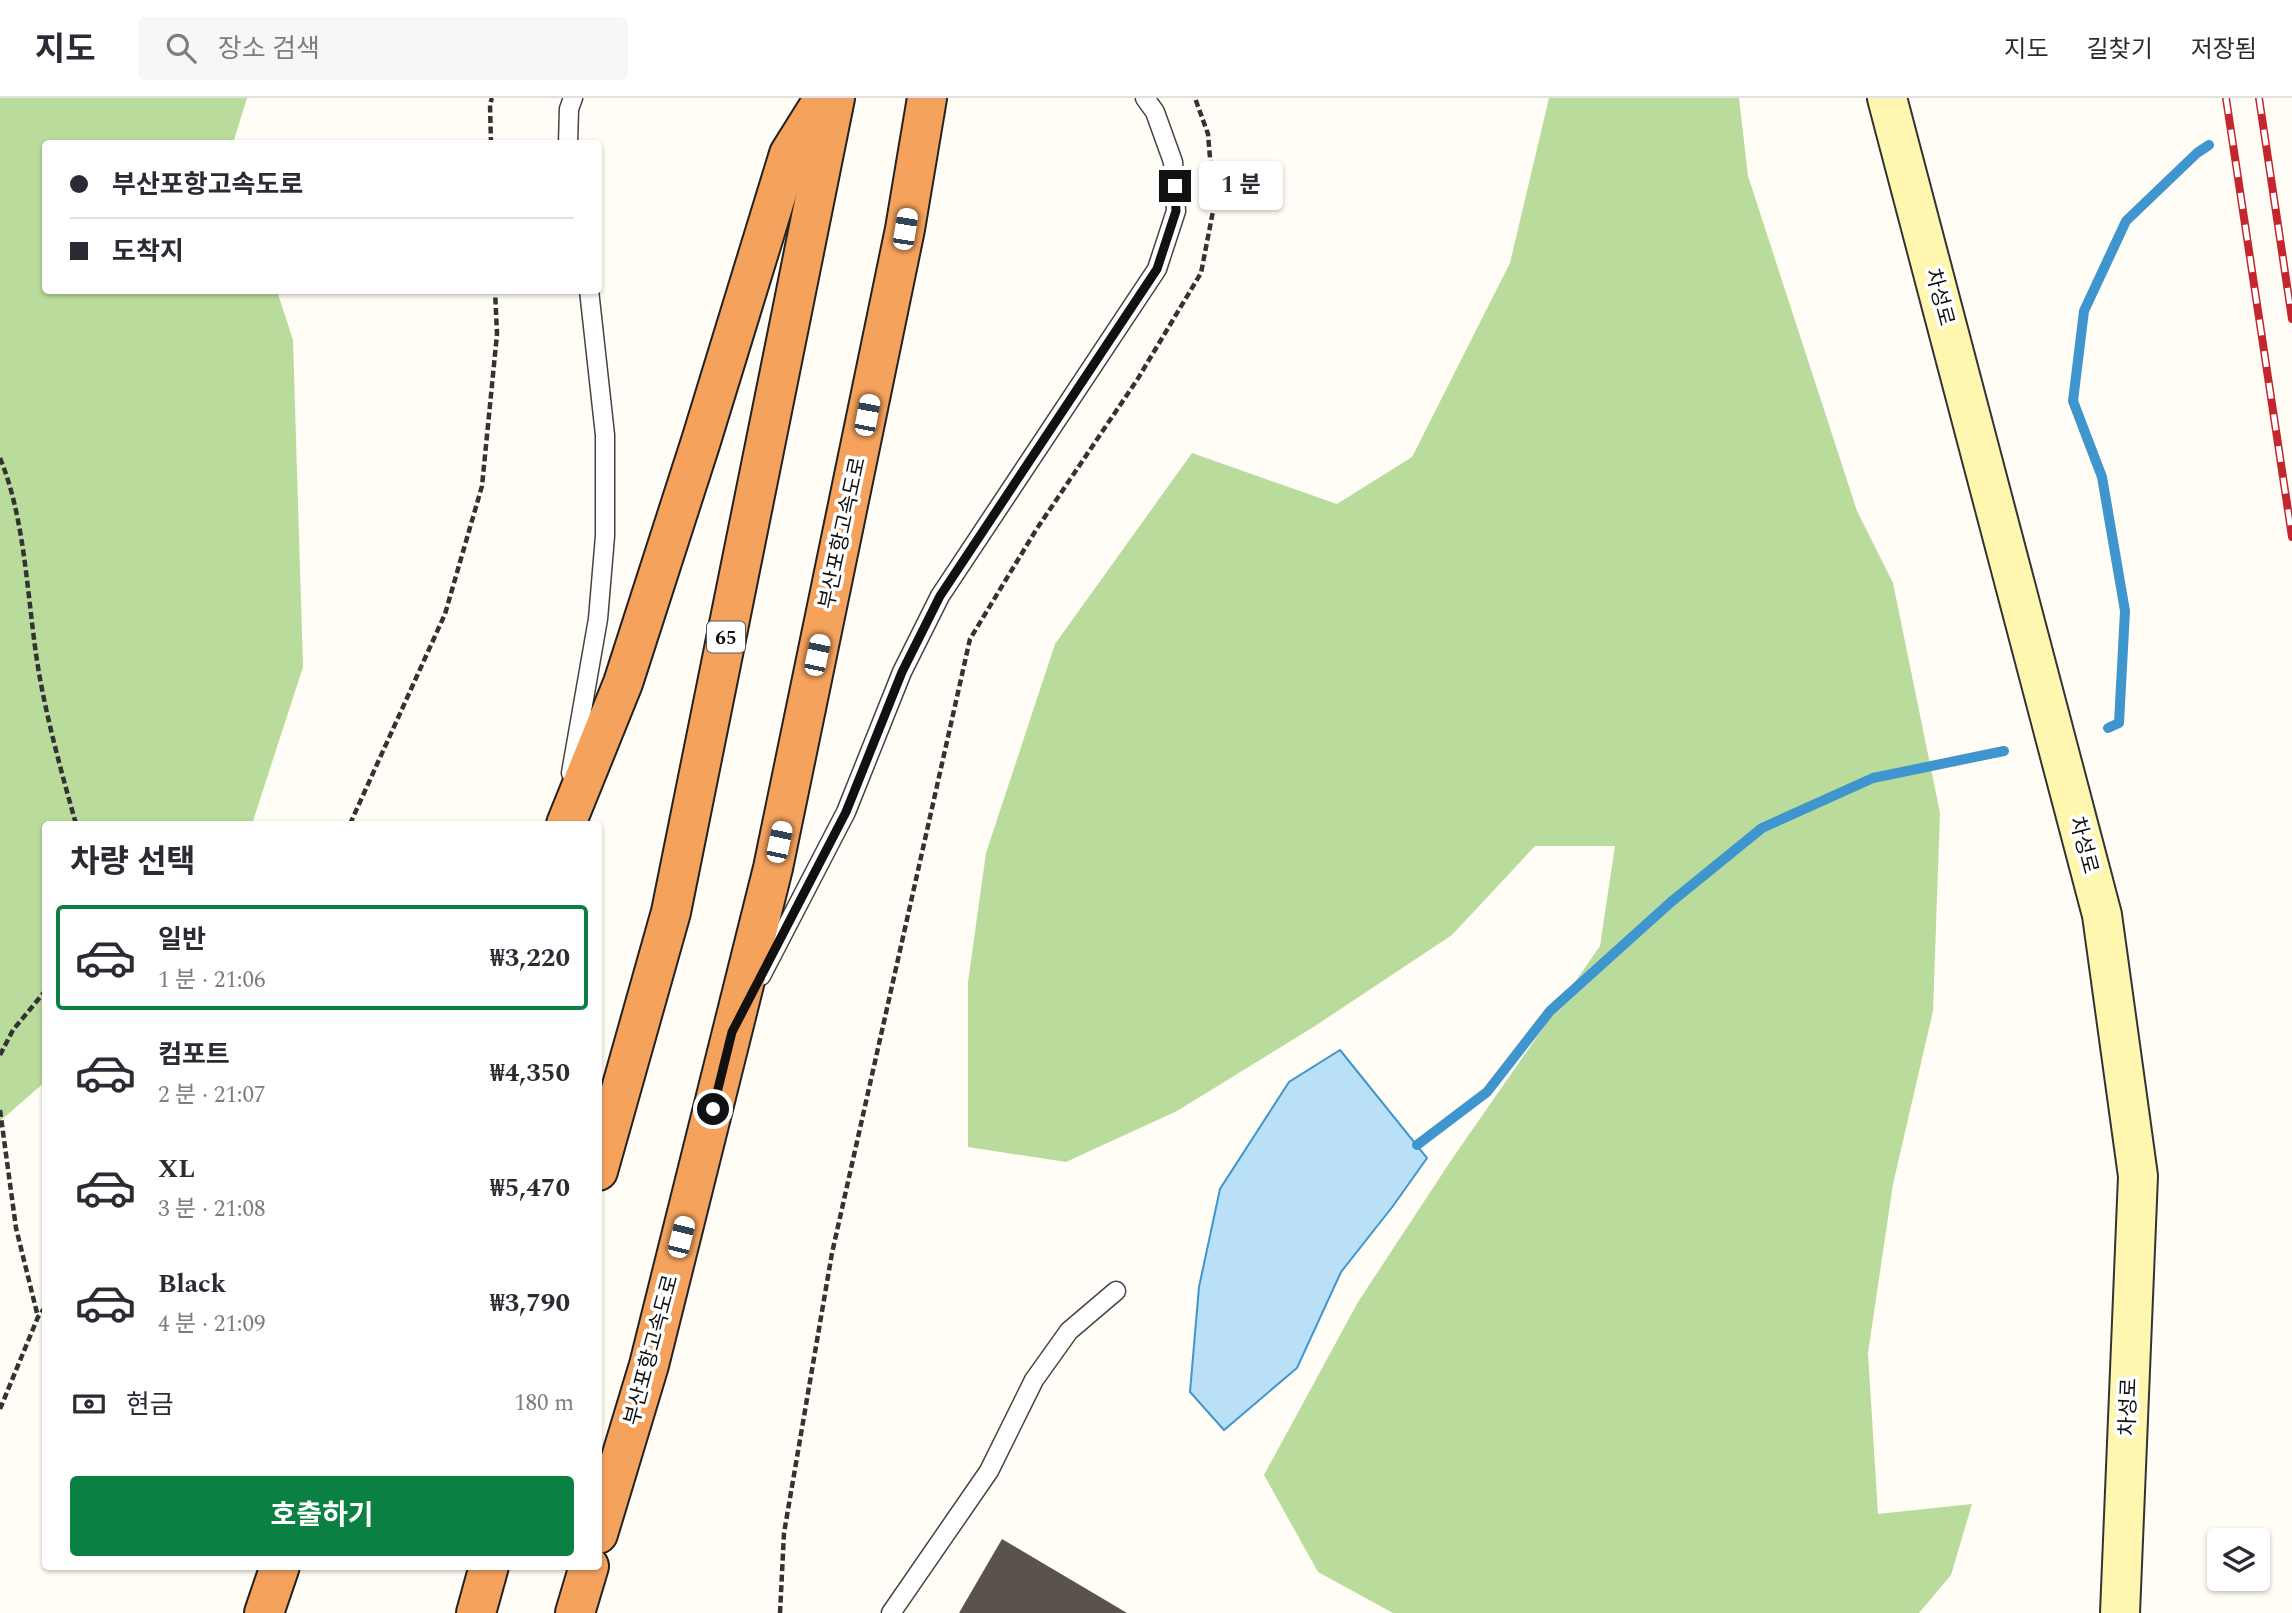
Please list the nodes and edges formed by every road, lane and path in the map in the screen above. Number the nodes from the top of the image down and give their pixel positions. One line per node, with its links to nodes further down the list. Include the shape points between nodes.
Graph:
1 (492, 98): 9 (path)
2 (573, 98): 10 (lane)
3 (824, 98): 17 (highway, via 789,154 622,683)
4 (835, 98): 22 (highway, 65, via 670,912)
5 (927, 98): 19 (highway, 부산포항고속도로, via 905,229 773,868)
6 (1145, 98): 19 (lane, via 1155,112 1173,162 1176,211 1157,269 940,596 902,672 846,812)
7 (1195, 98): 34 (path, via 1208,134 1214,206 1201,274 970,639 832,1253 784,1532)
8 (1887, 98): 36 (main road, 차성로, via 2102,915 2138,1176)
9 (491, 140)
10 (568, 140)
11 (495, 294): 15 (path, via 497,334 482,486 445,614)
12 (589, 294): 16 (lane, via 605,435 605,536 597,619)
13 (0, 458): 14 (path, via 10,483 41,683)
14 (75, 821)
15 (351, 821)
16 (564, 821)
17 (565, 821)
18 (42, 995): 20 (path, via 12,1030)
19 (732, 1032): 27 (highway, 부산포항고속도로, via 649,1365)
20 (0, 1055)
21 (0, 1110): 25 (path, via 16,1228)
22 (602, 1157)
23 (1116, 1291): 35 (lane, via 1069,1331 1034,1380 989,1471)
24 (42, 1311): 25 (path)
25 (37, 1317): 26 (path)
26 (0, 1409)
27 (602, 1521)
28 (278, 1570): 31 (highway)
29 (488, 1570): 32 (highway)
30 (588, 1570): 33 (highway)
31 (264, 1613)
32 (475, 1613)
33 (575, 1613)
34 (780, 1613)
35 (891, 1613)
36 (2120, 1613)

